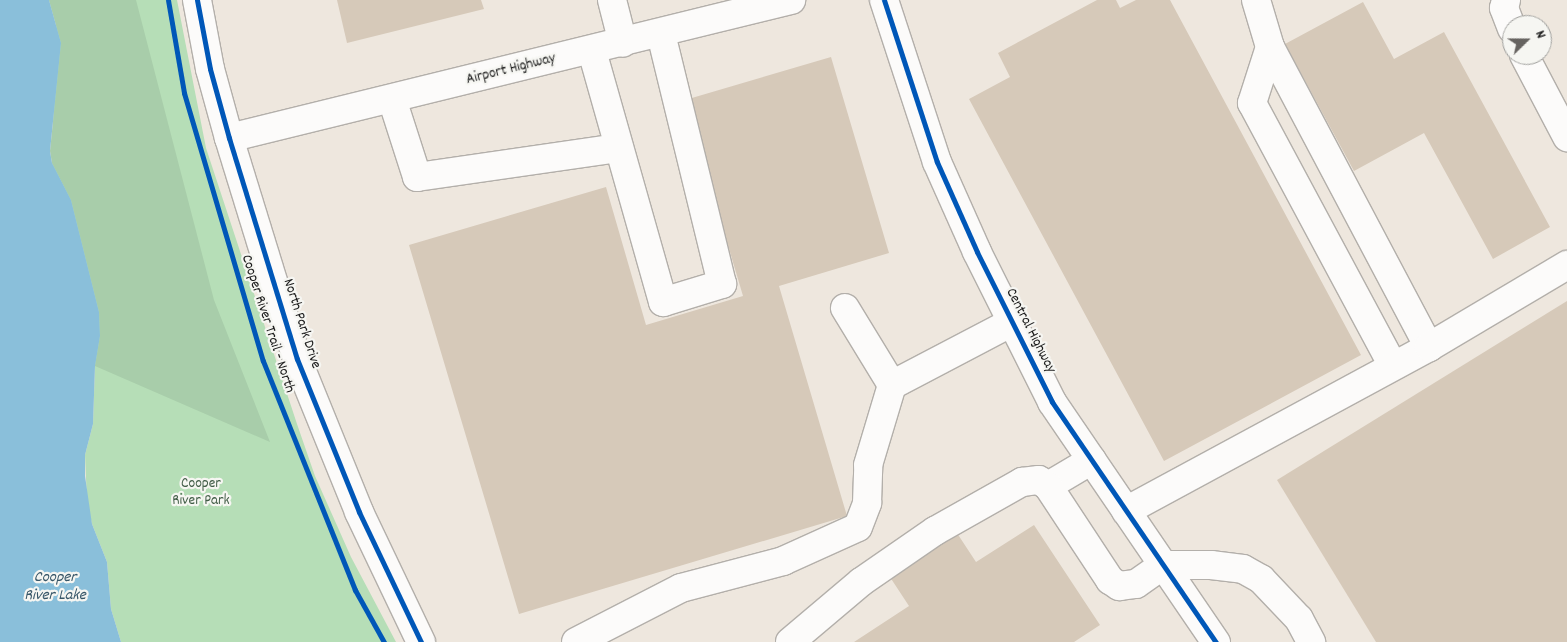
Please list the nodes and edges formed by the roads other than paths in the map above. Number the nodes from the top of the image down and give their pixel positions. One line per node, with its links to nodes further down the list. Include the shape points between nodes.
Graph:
1 (197, 0): 14 (street, North Park Drive, via 210,69)
2 (612, 0): 9 (street)
3 (791, 0): 8 (street, Airport Highway)
4 (884, 0): 19 (street, Central Highway, via 937,162)
5 (1256, 0): 10 (street)
6 (1506, 0): 7 (street)
7 (1507, 15)
8 (661, 34): 9 (street, Airport Highway); 16 (street, via 722,284 662,302)
9 (623, 43): 11 (street, Airport Highway)
10 (1270, 47): 20 (street); 21 (street, via 1252,103)
11 (592, 51): 13 (street, Airport Highway); 16 (street)
12 (1529, 65): 15 (street)
13 (392, 99): 14 (street, Airport Highway); 16 (street, via 417,177)
14 (229, 138): 27 (street, North Park Drive, via 298,359 360,512)
15 (1567, 138)
16 (619, 148)
17 (1567, 265): 20 (street)
18 (845, 308): 22 (street)
19 (1012, 322): 22 (street); 23 (street, Central Highway, via 1052,402)
20 (1429, 347): 21 (street)
21 (1393, 366): 25 (street)
22 (892, 385): 28 (street, via 868,465 867,503 858,527 783,561 681,588)
23 (1092, 460): 24 (street); 25 (street, Central Highway)
24 (1048, 486): 26 (street, via 1110,580 1119,586 1136,584); 29 (street, via 1039,480 1022,482 935,531 860,582)
25 (1126, 511): 26 (street, Central Highway)
26 (1163, 565): 30 (street, Central Highway); 31 (street, via 1243,569 1261,579 1299,619)
27 (421, 642)
28 (576, 642)
29 (790, 642)
30 (1216, 642)
31 (1311, 642)

